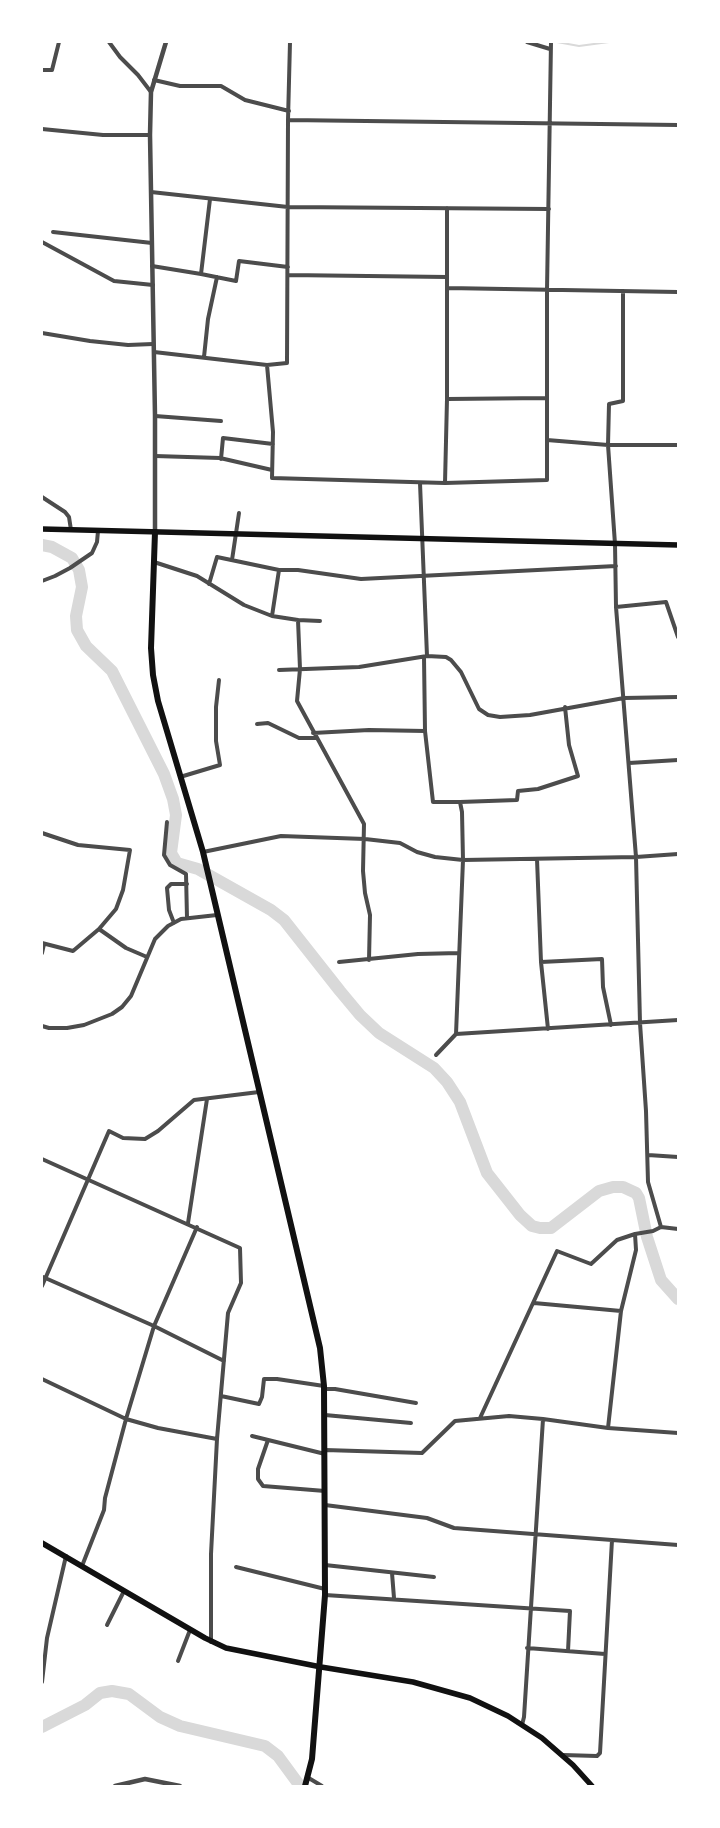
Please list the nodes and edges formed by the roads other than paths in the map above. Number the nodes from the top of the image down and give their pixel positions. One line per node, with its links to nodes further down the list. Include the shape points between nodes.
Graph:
1 (58, 42): 8 (street, via 52,70)
2 (109, 42): 10 (street)
3 (166, 42): 9 (street)
4 (290, 42): 11 (street)
5 (527, 42): 7 (street)
6 (552, 42): 7 (street)
7 (550, 49): 13 (street)
8 (42, 70)
9 (154, 80): 10 (street); 11 (street, via 180,86 221,86 245,100)
10 (151, 92): 16 (street)
11 (288, 111): 12 (street)
12 (288, 120): 13 (street); 19 (street)
13 (549, 124): 14 (street); 21 (street)
14 (678, 125)
15 (42, 129): 16 (street, via 103,135)
16 (150, 135): 17 (street)
17 (151, 192): 18 (street); 24 (street)
18 (210, 199): 19 (street); 27 (street)
19 (288, 207): 20 (street); 26 (street)
20 (447, 208): 21 (street); 30 (street)
21 (550, 209): 33 (street)
22 (53, 232): 24 (street)
23 (42, 242): 31 (street, via 114,281)
24 (152, 243): 25 (street)
25 (152, 266): 27 (street); 31 (street)
26 (288, 267): 28 (street); 29 (street, via 239,261 236,281)
27 (201, 274): 29 (street)
28 (288, 275): 30 (street); 40 (street, via 287,363)
29 (217, 277): 39 (street, via 208,319)
30 (447, 277): 32 (street)
31 (153, 285): 37 (street)
32 (447, 288): 33 (street); 41 (street)
33 (547, 290): 34 (street); 42 (street)
34 (623, 291): 35 (street); 47 (street, via 623,401 609,404)
35 (678, 292)
36 (42, 333): 37 (street, via 128,345)
37 (153, 344): 38 (street)
38 (154, 352): 39 (street); 43 (street)
39 (204, 357): 40 (street)
40 (267, 365): 46 (street)
41 (447, 398): 42 (street); 53 (street)
42 (547, 398): 45 (street)
43 (155, 416): 44 (street); 49 (street)
44 (221, 421)
45 (547, 440): 47 (street); 53 (street, via 547,480)
46 (273, 444): 50 (street, via 223,438); 51 (street)
47 (608, 445): 48 (street); 62 (street)
48 (678, 445)
49 (156, 456): 50 (street); 59 (street)
50 (221, 459): 51 (street)
51 (272, 470): 52 (street, via 272,478)
52 (420, 483): 53 (street); 61 (street)
53 (445, 483)
54 (42, 497): 57 (street, via 65,512 69,517)
55 (239, 514): 60 (street)
56 (42, 529): 57 (main road)
57 (71, 530): 58 (main road)
58 (98, 531): 59 (main road); 69 (street, via 92,553 70,568)
59 (155, 532): 60 (main road); 65 (main road)
60 (237, 534): 61 (main road); 64 (street)
61 (423, 540): 62 (main road); 68 (street)
62 (615, 544): 63 (main road); 66 (street)
63 (678, 545)
64 (232, 560): 67 (street); 70 (street, via 217,557)
65 (154, 562): 70 (street, via 182,570); 89 (main road, via 151,648 153,675)
66 (616, 566): 68 (street); 71 (street)
67 (279, 570): 68 (street, via 298,570 361,579); 72 (street)
68 (424, 577): 76 (street)
69 (42, 580)
70 (209, 584): 72 (street, via 244,605)
71 (616, 607): 75 (street, via 666,602); 81 (street)
72 (272, 616): 73 (street)
73 (298, 620): 74 (street); 77 (street)
74 (320, 621)
75 (678, 637)
76 (425, 656): 77 (street, via 359,667); 82 (street, via 446,657 451,660 479,709 488,715 512,717); 84 (street)
77 (300, 669): 78 (street); 85 (street, via 297,701)
78 (279, 670)
79 (219, 680): 89 (street, via 216,741 220,765)
80 (678, 697): 81 (street)
81 (624, 698): 82 (street); 88 (street)
82 (564, 707): 90 (street, via 569,745 578,776 538,789 518,791 517,800)
83 (257, 724): 86 (street, via 268,723 299,738)
84 (425, 731): 85 (street); 90 (street, via 433,802)
85 (313, 733): 86 (street)
86 (316, 738): 93 (street, via 364,824)
87 (678, 760): 88 (street)
88 (629, 763): 96 (street)
89 (180, 777): 94 (main road)
90 (460, 802): 98 (street)
91 (167, 822): 99 (street, via 164,855 170,865 186,874)
92 (42, 833): 103 (street, via 78,845 130,850 123,890 116,909)
93 (365, 839): 94 (street, via 281,836); 98 (street, via 400,843 417,852 435,857); 108 (street, via 363,870 370,915)
94 (203, 852): 100 (main road)
95 (678, 854): 96 (street)
96 (636, 857): 97 (street); 112 (street)
97 (537, 859): 98 (street); 110 (street)
98 (463, 860): 106 (street)
99 (186, 884): 101 (street); 102 (street, via 171,884 167,888 169,910)
100 (217, 915): 101 (street); 118 (main road)
101 (187, 918): 102 (street)
102 (174, 923): 107 (street, via 155,939)
103 (100, 929): 104 (street, via 73,951); 107 (street, via 126,948)
104 (43, 943): 105 (street)
105 (42, 953)
106 (459, 953): 108 (street, via 418,954); 116 (street)
107 (147, 957): 114 (street, via 131,996 112,1014 84,1025 61,1028)
108 (369, 960): 109 (street)
109 (339, 962)
110 (542, 962): 113 (street, via 602,960 603,986); 115 (street)
111 (678, 1020): 112 (street)
112 (640, 1023): 113 (street); 120 (street)
113 (611, 1025): 115 (street)
114 (42, 1026)
115 (548, 1029): 116 (street)
116 (456, 1034): 117 (street)
117 (436, 1055)
118 (259, 1092): 119 (street); 136 (main road, via 320,1348)
119 (207, 1099): 123 (street, via 194,1100 145,1139 123,1138 109,1131); 124 (street)
120 (648, 1155): 121 (street); 126 (street, via 648,1182)
121 (678, 1157)
122 (42, 1159): 123 (street)
123 (90, 1179): 124 (street); 129 (street)
124 (188, 1223): 125 (street)
125 (197, 1227): 133 (street); 134 (street, via 240,1248 241,1283 228,1313)
126 (661, 1227): 127 (street); 128 (street)
127 (678, 1229)
128 (635, 1234): 131 (street, via 617,1240 590,1264 557,1251); 132 (street, via 636,1250)
129 (43, 1277): 130 (street); 133 (street)
130 (42, 1286)
131 (534, 1302): 132 (street); 140 (street)
132 (621, 1311): 144 (street)
133 (154, 1326): 134 (street); 141 (street)
134 (224, 1361): 137 (street)
135 (42, 1379): 141 (street)
136 (324, 1387): 137 (street, via 264,1379 259,1404); 138 (street); 139 (main road)
137 (221, 1396): 147 (street)
138 (416, 1403)
139 (325, 1415): 143 (street); 149 (main road)
140 (480, 1418): 142 (street, via 509,1416); 149 (street, via 455,1421 422,1453)
141 (126, 1419): 147 (street); 158 (street, via 104,1510)
142 (543, 1419): 144 (street); 152 (street)
143 (411, 1423)
144 (608, 1428): 145 (street)
145 (678, 1432)
146 (252, 1436): 148 (street)
147 (217, 1439): 169 (street, via 211,1554)
148 (268, 1440): 149 (street); 150 (street, via 258,1468 258,1479 263,1486)
149 (325, 1452): 150 (main road)
150 (325, 1491): 151 (main road)
151 (325, 1505): 152 (street, via 427,1518 454,1528); 157 (main road)
152 (534, 1533): 153 (street); 165 (street)
153 (612, 1540): 155 (street); 172 (street)
154 (43, 1545): 156 (main road)
155 (678, 1545)
156 (66, 1556): 158 (main road); 168 (street)
157 (325, 1565): 160 (street); 163 (main road)
158 (82, 1566): 162 (main road)
159 (236, 1567): 163 (street)
160 (392, 1573): 161 (street); 164 (street)
161 (434, 1577)
162 (124, 1591): 166 (street); 167 (main road)
163 (325, 1592): 164 (street); 174 (main road)
164 (394, 1598): 165 (street)
165 (530, 1608): 170 (street); 171 (street, via 570,1611)
166 (107, 1625)
167 (190, 1630): 169 (main road); 173 (street)
168 (44, 1638): 175 (street)
169 (211, 1642): 174 (main road, via 235,1650)
170 (527, 1648): 171 (street); 176 (street)
171 (568, 1651): 172 (street)
172 (605, 1654): 177 (street, via 600,1752 597,1756)
173 (178, 1660)
174 (321, 1667): 176 (main road, via 412,1682 452,1692 490,1707); 178 (main road, via 312,1759)
175 (42, 1682)
176 (522, 1725): 177 (main road)
177 (563, 1755): 183 (main road)
178 (307, 1777): 179 (main road); 182 (street)
179 (305, 1785)
180 (115, 1786): 181 (street, via 145,1779)
181 (180, 1786)
182 (322, 1786)
183 (592, 1786)

